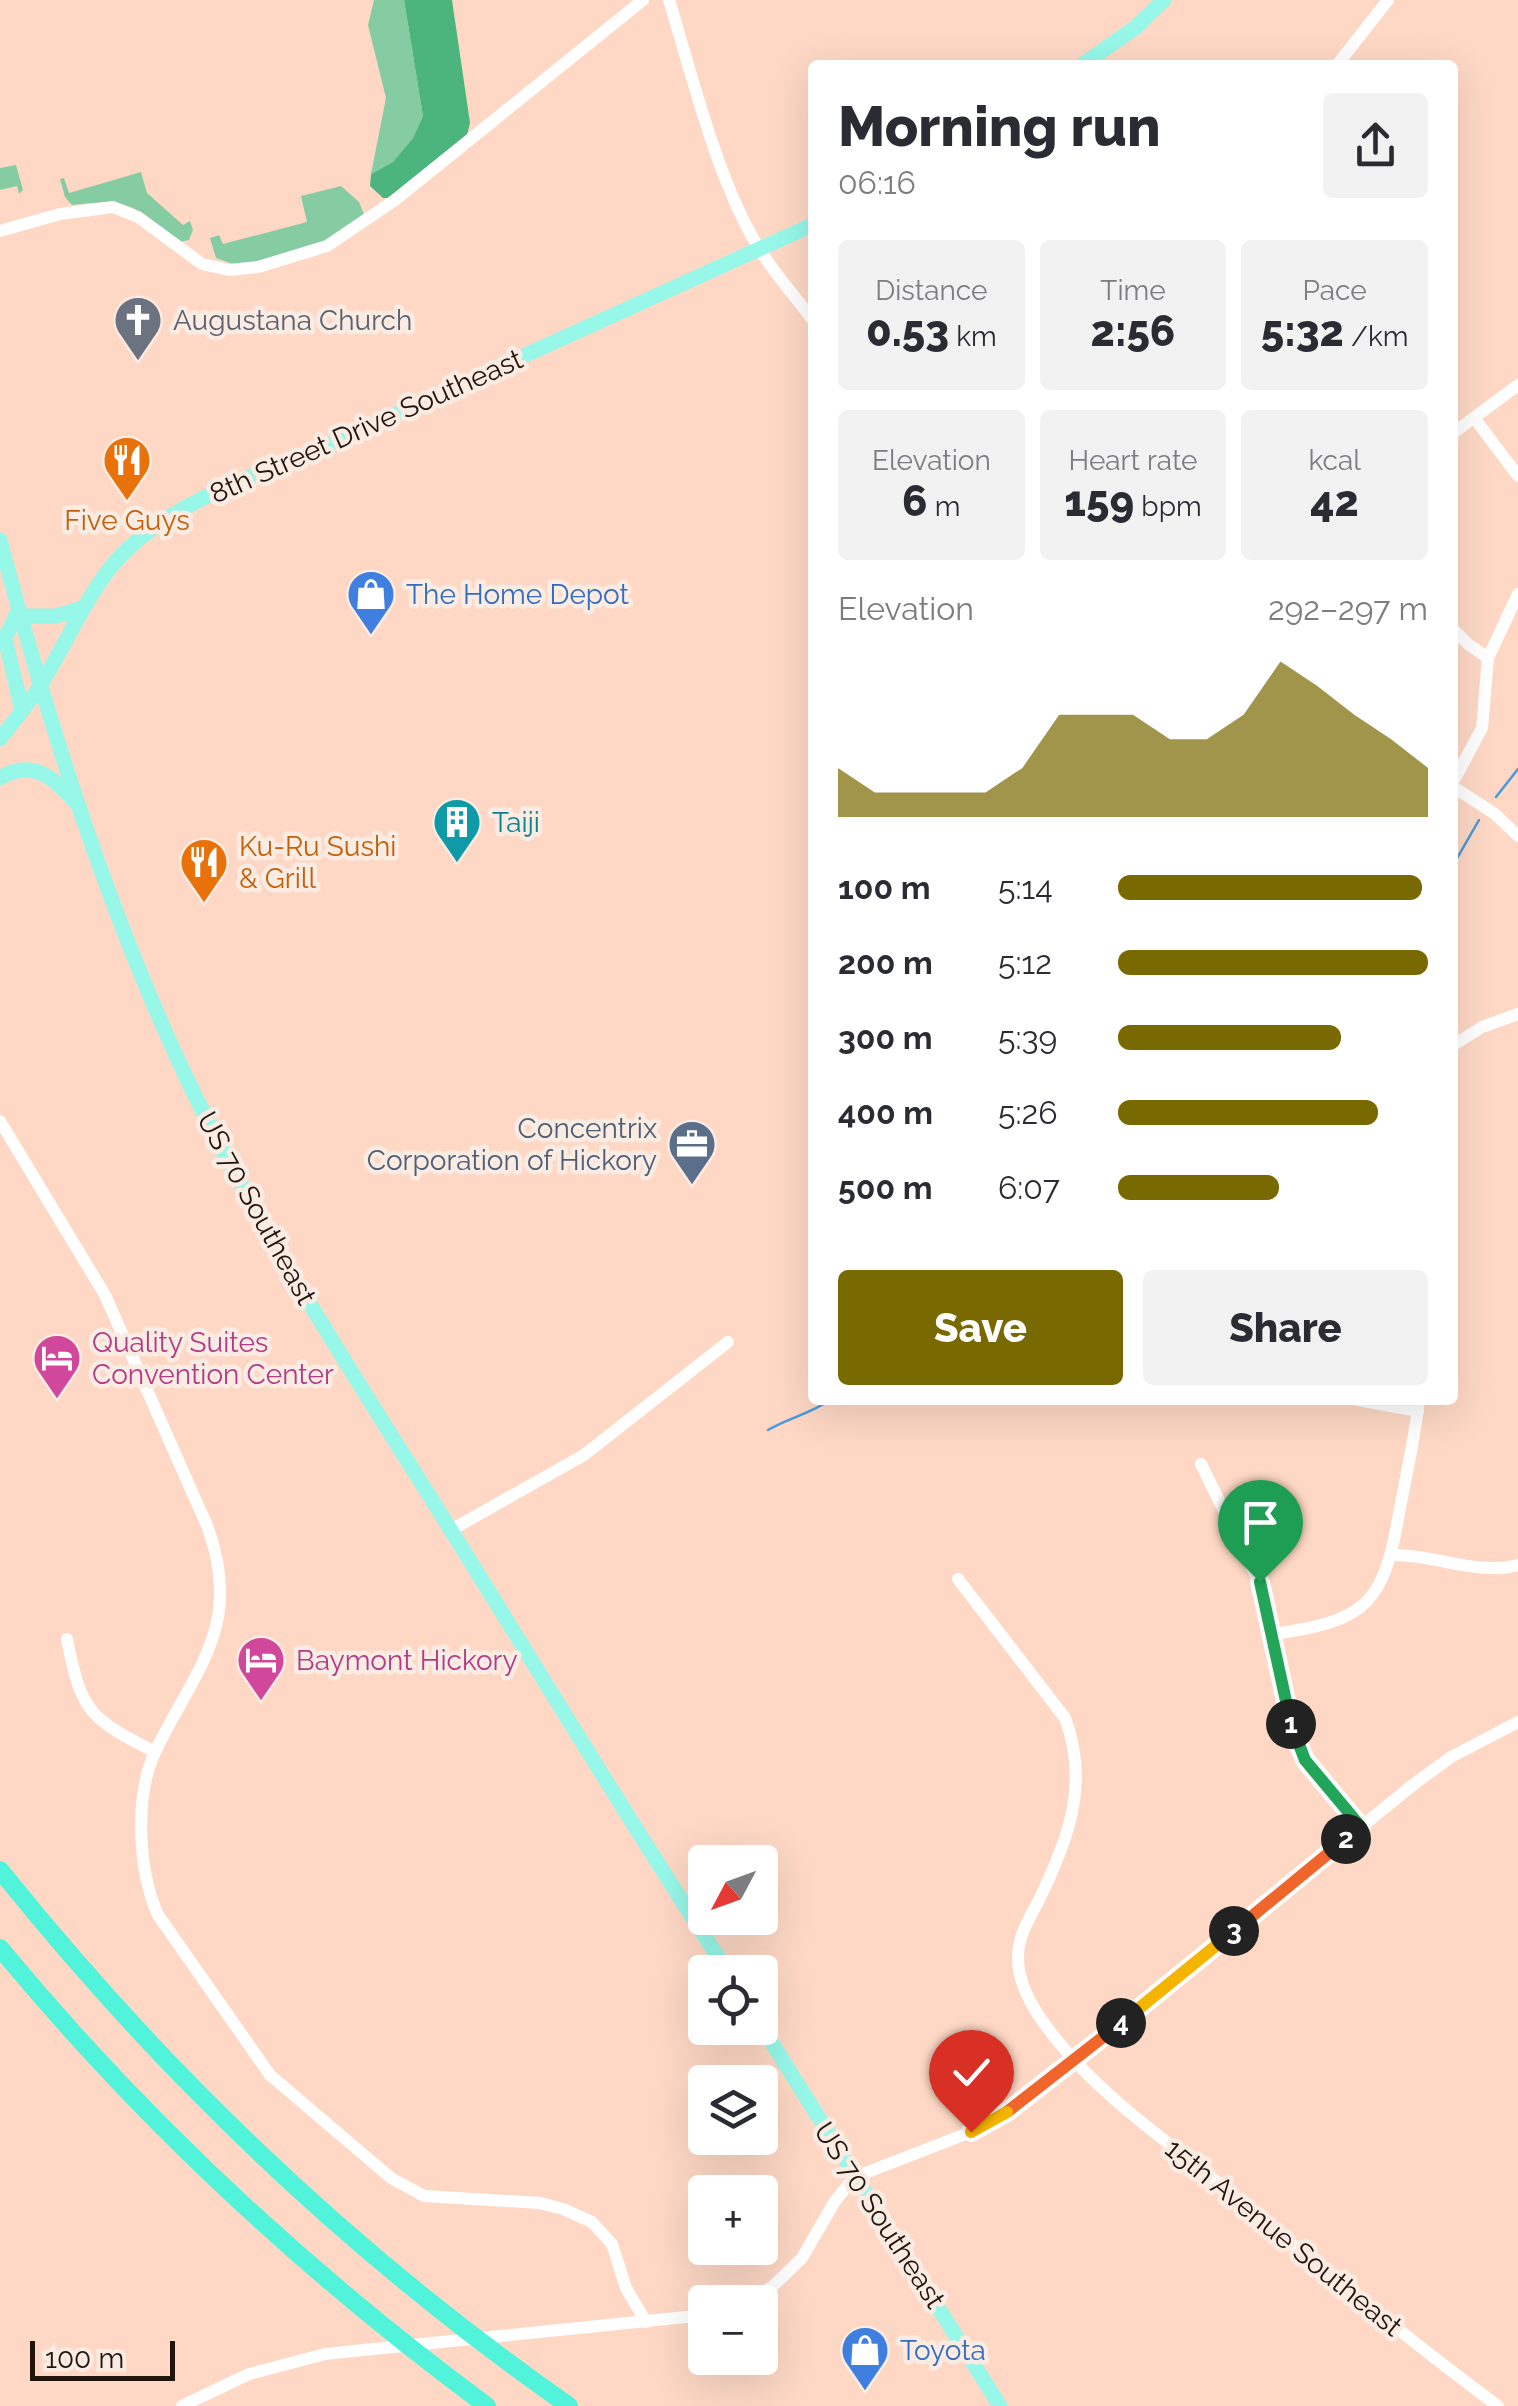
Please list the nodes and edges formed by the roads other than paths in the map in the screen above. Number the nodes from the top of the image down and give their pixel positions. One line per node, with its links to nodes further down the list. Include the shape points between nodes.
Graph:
1 (642, 0): 8 (street, via 368,221 305,254 258,268 214,268 138,216 113,208)
2 (669, 0): 9 (street, via 725,177)
3 (1164, 0): 5 (main road)
4 (1388, 0): 6 (street)
5 (1089, 60)
6 (1341, 60)
7 (808, 227): 9 (main road, 8th Street Drive Southeast)
8 (0, 231)
9 (758, 248): 10 (street); 17 (main road, 8th Street Drive Southeast, via 204,499 140,539)
10 (808, 314)
11 (1518, 385): 12 (street)
12 (1476, 419): 13 (street); 14 (street)
13 (1458, 430)
14 (1518, 476)
15 (0, 540): 18 (main road, US 70 Southeast)
16 (1518, 594): 20 (street)
17 (83, 608): 18 (main road, via 56,616); 21 (main road, 8th Street Drive Southeast)
18 (20, 613): 21 (main road, US 70 Southeast); 22 (main road, via 5,638)
19 (1458, 634): 20 (street)
20 (1488, 658): 24 (street, via 1482,728)
21 (40, 685): 22 (main road, 8th Street Drive Southeast); 27 (main road, US 70 Southeast)
22 (22, 710): 23 (main road, 8th Street Drive Southeast)
23 (0, 739)
24 (1458, 774)
25 (0, 778): 27 (main road, via 19,768 49,775)
26 (1458, 789): 28 (street)
27 (82, 810): 35 (main road, US 70 Southeast, via 140,970 207,1118 303,1293)
28 (1518, 836)
29 (1518, 1014): 30 (street)
30 (1458, 1042)
31 (0, 1121): 42 (street, via 105,1295 217,1557 220,1604 213,1643)
32 (728, 1342): 35 (street, via 604,1442)
33 (1419, 1406): 36 (street)
34 (1201, 1464): 39 (street, via 1260,1582)
35 (451, 1530): 48 (main road, US 70 Southeast)
36 (1392, 1556): 37 (street, via 1487,1568); 39 (street, via 1378,1590 1358,1610)
37 (1518, 1565)
38 (958, 1579): 51 (street, 15th Avenue Southeast, via 1065,1718 1075,1745 1068,1832 1021,1936 1018,1958 1032,2005)
39 (1272, 1634): 43 (street, via 1299,1748)
40 (66, 1639): 42 (street, via 86,1706 108,1729)
41 (1518, 1722): 43 (street, via 1451,1757)
42 (154, 1752): 56 (street, via 140,1810 153,1904 270,2076 411,2190 440,2198 540,2203 592,2222 612,2244)
43 (1361, 1827): 51 (street)
44 (0, 1860): 46 (highway)
45 (0, 1870): 46 (highway)
46 (44, 1926): 59 (highway, via 174,2072 281,2176 425,2300)
47 (0, 1948): 52 (highway)
48 (717, 1955)
49 (0, 1963): 52 (highway, via 75,2048)
50 (773, 2045): 53 (main road, US 70 Southeast)
51 (1075, 2061): 53 (street, via 988,2123); 61 (street, 15th Avenue Southeast, via 1347,2290)
52 (152, 2117): 58 (highway, via 360,2309)
53 (855, 2178): 54 (street, via 802,2258); 60 (main road, US 70 Southeast)
54 (774, 2285)
55 (688, 2317): 56 (street)
56 (646, 2322): 57 (street, via 294,2360)
57 (182, 2406)
58 (487, 2406)
59 (569, 2406)
60 (1000, 2406)
61 (1498, 2406)

